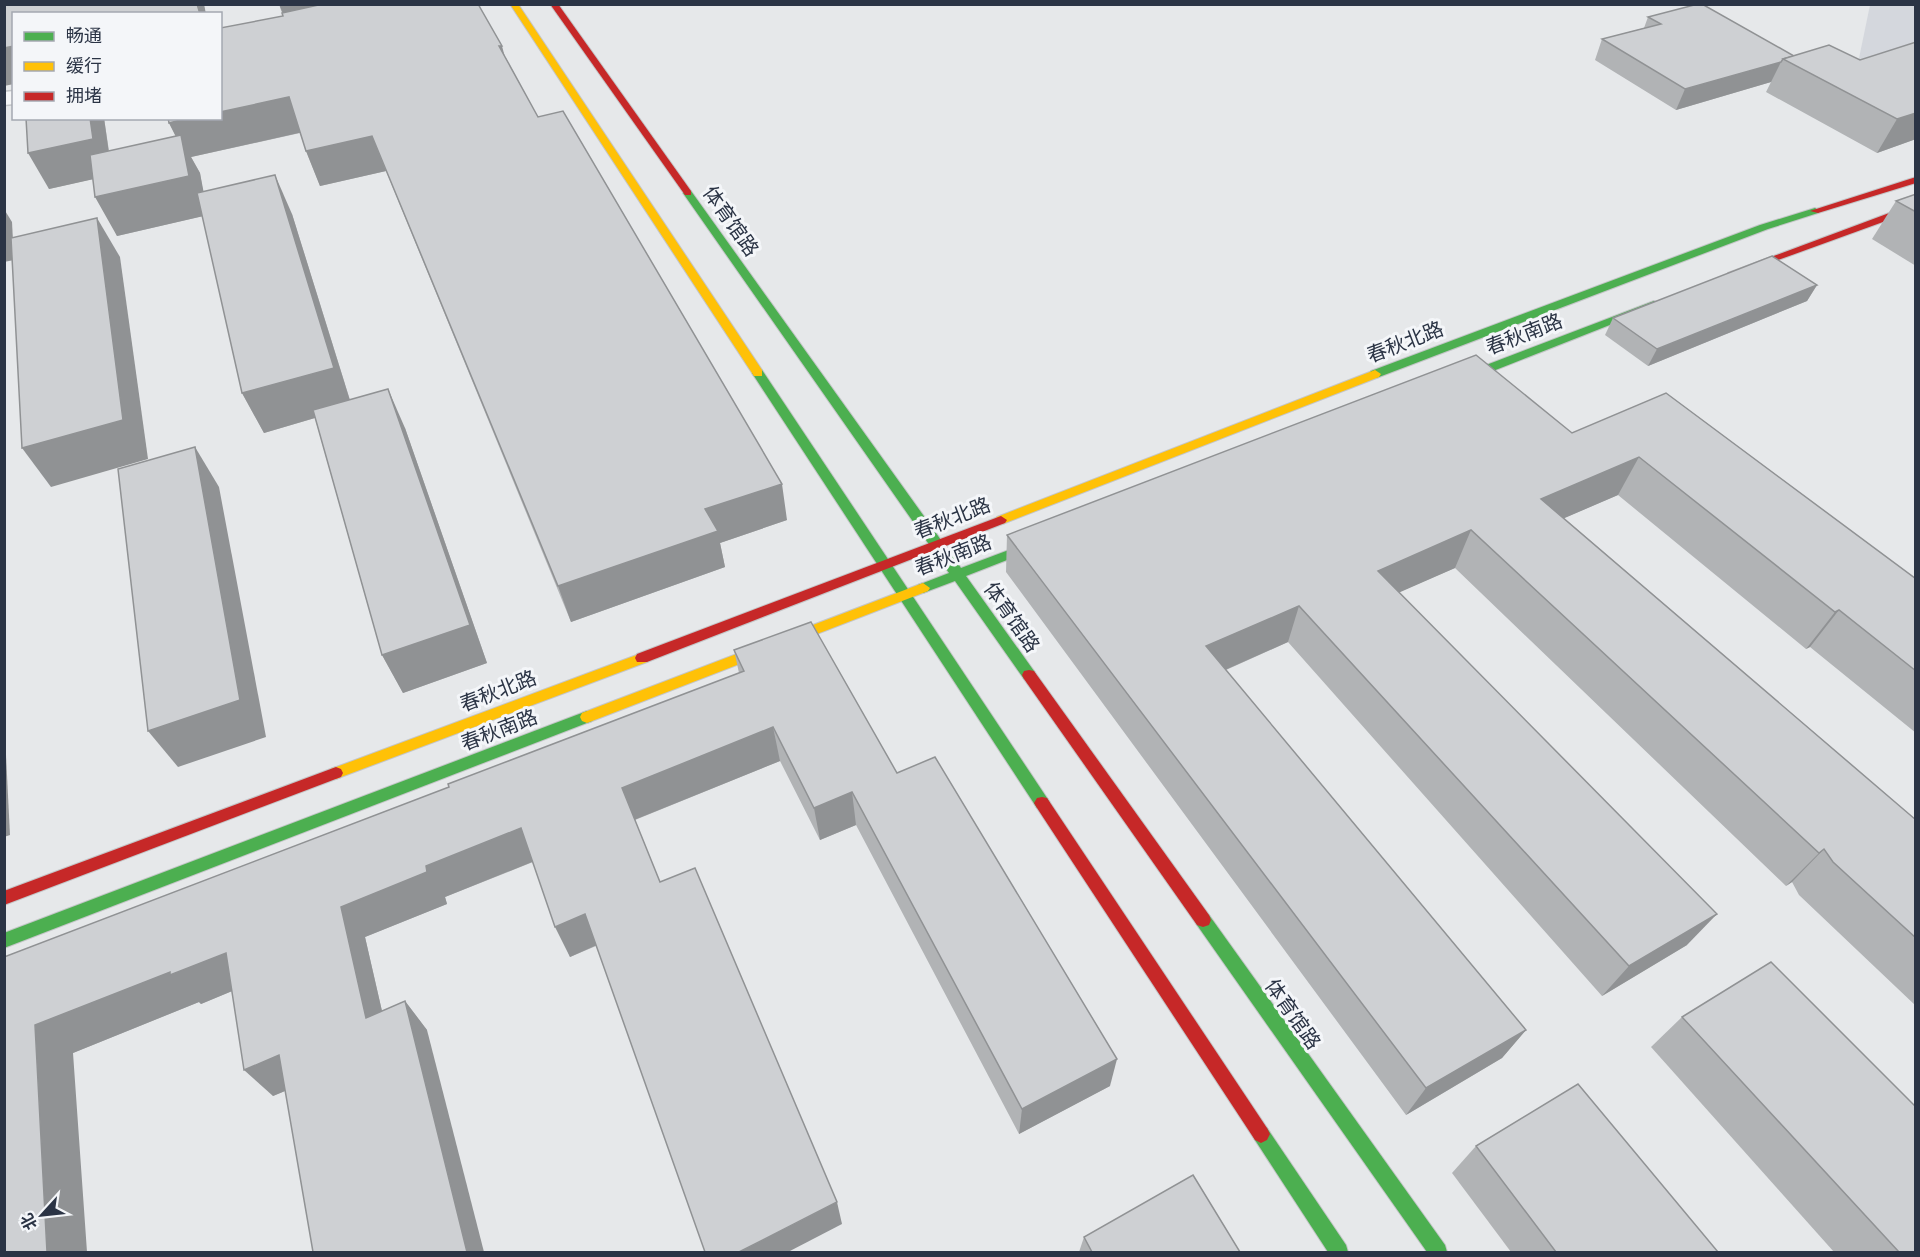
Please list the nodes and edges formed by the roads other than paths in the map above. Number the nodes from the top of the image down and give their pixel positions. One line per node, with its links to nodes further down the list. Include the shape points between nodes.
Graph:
1 (514, 4): 10 (main road)
2 (554, 4): 9 (main road, 体育馆路)
3 (1916, 180): 9 (main road, 春秋北路, via 1753,232 1462,340)
4 (1916, 206): 5 (main road)
5 (1717, 280)
6 (1662, 301): 7 (main road, 春秋南路)
7 (1433, 390)
8 (1057, 536): 11 (main road, 春秋南路)
9 (937, 545): 10 (main road, 春秋北路); 11 (main road, 体育馆路)
10 (885, 565): 12 (main road); 13 (main road, 春秋北路)
11 (958, 575): 12 (main road, 春秋南路); 16 (main road, 体育馆路)
12 (905, 595): 14 (main road, 春秋南路); 15 (main road)
13 (4, 898)
14 (4, 940)
15 (1339, 1252)
16 (1438, 1252)

